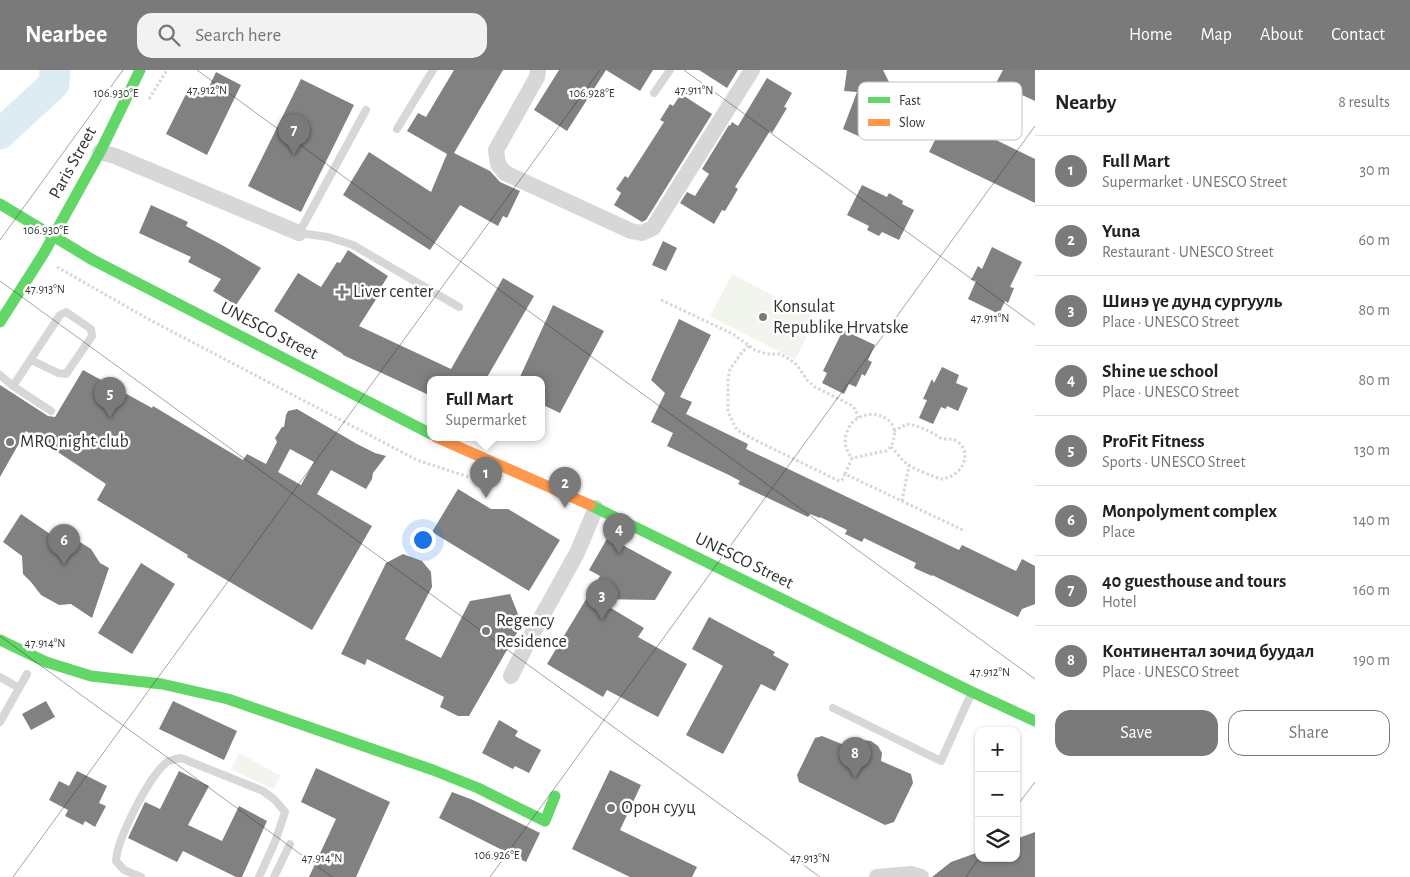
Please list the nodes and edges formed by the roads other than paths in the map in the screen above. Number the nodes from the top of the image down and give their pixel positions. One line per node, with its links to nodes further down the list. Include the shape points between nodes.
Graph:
1 (140, 70): 9 (main road, Paris Street)
2 (433, 70): 8 (lane)
3 (538, 70): 5 (street, via 538,77 496,150 498,164 506,173 630,231 642,233 653,228)
4 (670, 70): 6 (lane)
5 (752, 70)
6 (654, 93)
7 (366, 110): 11 (lane)
8 (397, 129)
9 (100, 152): 11 (street); 13 (main road, Paris Street, via 44,253)
10 (0, 204): 18 (main road, UNESCO Street, bridge, via 91,259)
11 (299, 233): 12 (lane, via 328,237 352,245)
12 (459, 307)
13 (0, 322)
14 (31, 360): 14 (lane, via 60,315 66,312 91,329 92,336 66,374); 16 (lane)
15 (0, 375): 16 (lane)
16 (13, 386): 17 (lane)
17 (51, 411)
18 (427, 432)
19 (444, 441): 20 (main road, UNESCO Street)
20 (596, 508): 23 (street, via 577,553); 26 (main road, UNESCO Street)
21 (0, 640): 30 (main road, via 46,662 91,676 162,684 228,699 433,770 545,821)
22 (27, 674): 25 (lane)
23 (511, 676)
24 (0, 677): 25 (lane)
25 (19, 688): 29 (lane)
26 (972, 692): 27 (lane, via 941,761); 28 (main road, UNESCO Street)
27 (833, 708)
28 (1035, 721)
29 (0, 722)
30 (555, 796)
31 (290, 844): 34 (lane)
32 (141, 877): 33 (lane, via 124,870 116,861 119,843 140,798 158,773 168,761 181,758 262,791 276,800 285,812)
33 (259, 877)
34 (274, 877)
35 (877, 877): 36 (street, via 911,874)
36 (921, 877)

